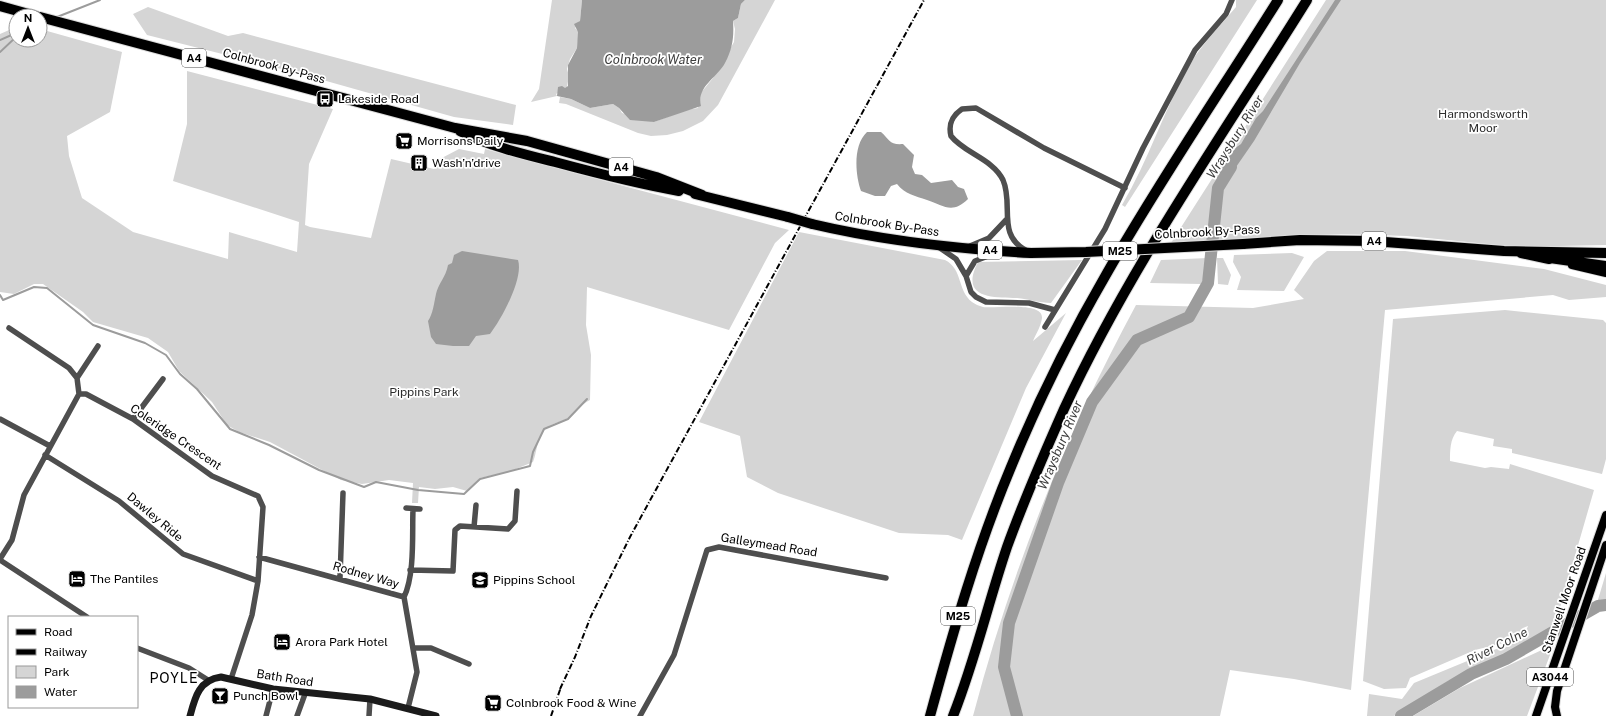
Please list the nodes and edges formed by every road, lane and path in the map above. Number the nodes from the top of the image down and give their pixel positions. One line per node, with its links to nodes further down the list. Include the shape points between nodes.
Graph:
1 (1232, 0): 5 (street, via 1226,14 1195,50 1143,148)
2 (1278, 0): 60 (highway, M25, via 1146,207 1106,274 1061,359 1010,468 994,511 966,589)
3 (1307, 0): 52 (highway, M25, via 1165,223 1101,336 1068,401 1008,546)
4 (48, 19): 7 (highway, Colnbrook By-Pass / A4, bridge, via 454,128 481,140 528,155 702,195 812,224)
5 (1125, 188): 6 (street, via 1044,148 976,108 966,107 952,119 951,136 1001,176 1008,201); 16 (street, via 1105,229)
6 (1006, 220): 8 (street, via 989,238); 11 (street, via 1014,240)
7 (936, 245): 8 (highway, Colnbrook By-Pass / A4); 15 (street, via 954,257)
8 (964, 248): 9 (highway, Colnbrook By-Pass / A4)
9 (1000, 251): 11 (highway, Colnbrook By-Pass / A4); 15 (street, via 978,259)
10 (1504, 251): 11 (highway, Colnbrook By-Pass / A4, bridge, via 1372,241 1300,240); 12 (highway, A4); 13 (highway, A4); 14 (main road)
11 (1031, 253)
12 (1606, 253)
13 (1606, 266)
14 (1606, 273)
15 (966, 276): 16 (street, via 973,295 986,302 1029,304)
16 (1055, 310): 17 (street)
17 (1045, 327)
18 (9, 328): 20 (street, via 69,368)
19 (98, 346): 20 (street)
20 (77, 378): 22 (street)
21 (164, 379): 24 (street)
22 (79, 394): 24 (street, Coleridge Crescent, via 86,394); 25 (street)
23 (0, 419): 25 (street)
24 (133, 419): 36 (street, Coleridge Crescent, via 212,476 258,496 263,507)
25 (50, 446): 26 (street)
26 (46, 455): 37 (street, via 24,495 12,540); 41 (street, Dawley Ride, via 119,501 183,554)
27 (517, 491): 34 (street, via 513,525 508,529)
28 (343, 493): 39 (street)
29 (476, 505): 34 (street)
30 (406, 508): 31 (street)
31 (413, 509): 32 (street); 38 (street)
32 (420, 509)
33 (1606, 515): 63 (main road, Stanwell Moor Road / A3044)
34 (474, 527): 38 (street, via 460,526 455,530 453,570)
35 (1606, 545): 64 (main road, Stanwell Moor Road / A3044, via 1557,691)
36 (259, 557): 39 (street, Rodney Way); 41 (street, Coleridge Crescent)
37 (0, 559): 43 (street)
38 (410, 570): 42 (street, via 408,589)
39 (340, 578): 42 (street, Rodney Way)
40 (886, 578): 59 (street, Galleymead Road, via 719,547 707,550 674,655)
41 (258, 581): 47 (street, Coleridge Crescent, via 252,615)
42 (404, 597): 45 (street, Rodney Way)
43 (86, 616)
44 (138, 648): 48 (street, via 189,668)
45 (414, 648): 46 (street, via 431,648); 53 (street, Rodney Way, via 417,672)
46 (468, 664)
47 (231, 679): 48 (street, Bath Road, via 221,677); 49 (street, Bath Road)
48 (208, 680): 54 (street, via 198,692)
49 (273, 689): 50 (street, Bath Road); 55 (street)
50 (305, 694): 51 (street, Bath Road); 56 (street)
51 (370, 699): 53 (street, Bath Road); 57 (street)
52 (959, 701): 61 (highway, M25); 62 (highway, M25)
53 (408, 708): 58 (street, Bath Road)
54 (190, 716)
55 (266, 716)
56 (297, 716)
57 (369, 716)
58 (436, 716)
59 (640, 716)
60 (930, 716)
61 (953, 716)
62 (960, 716)
63 (1536, 716)
64 (1557, 716)

